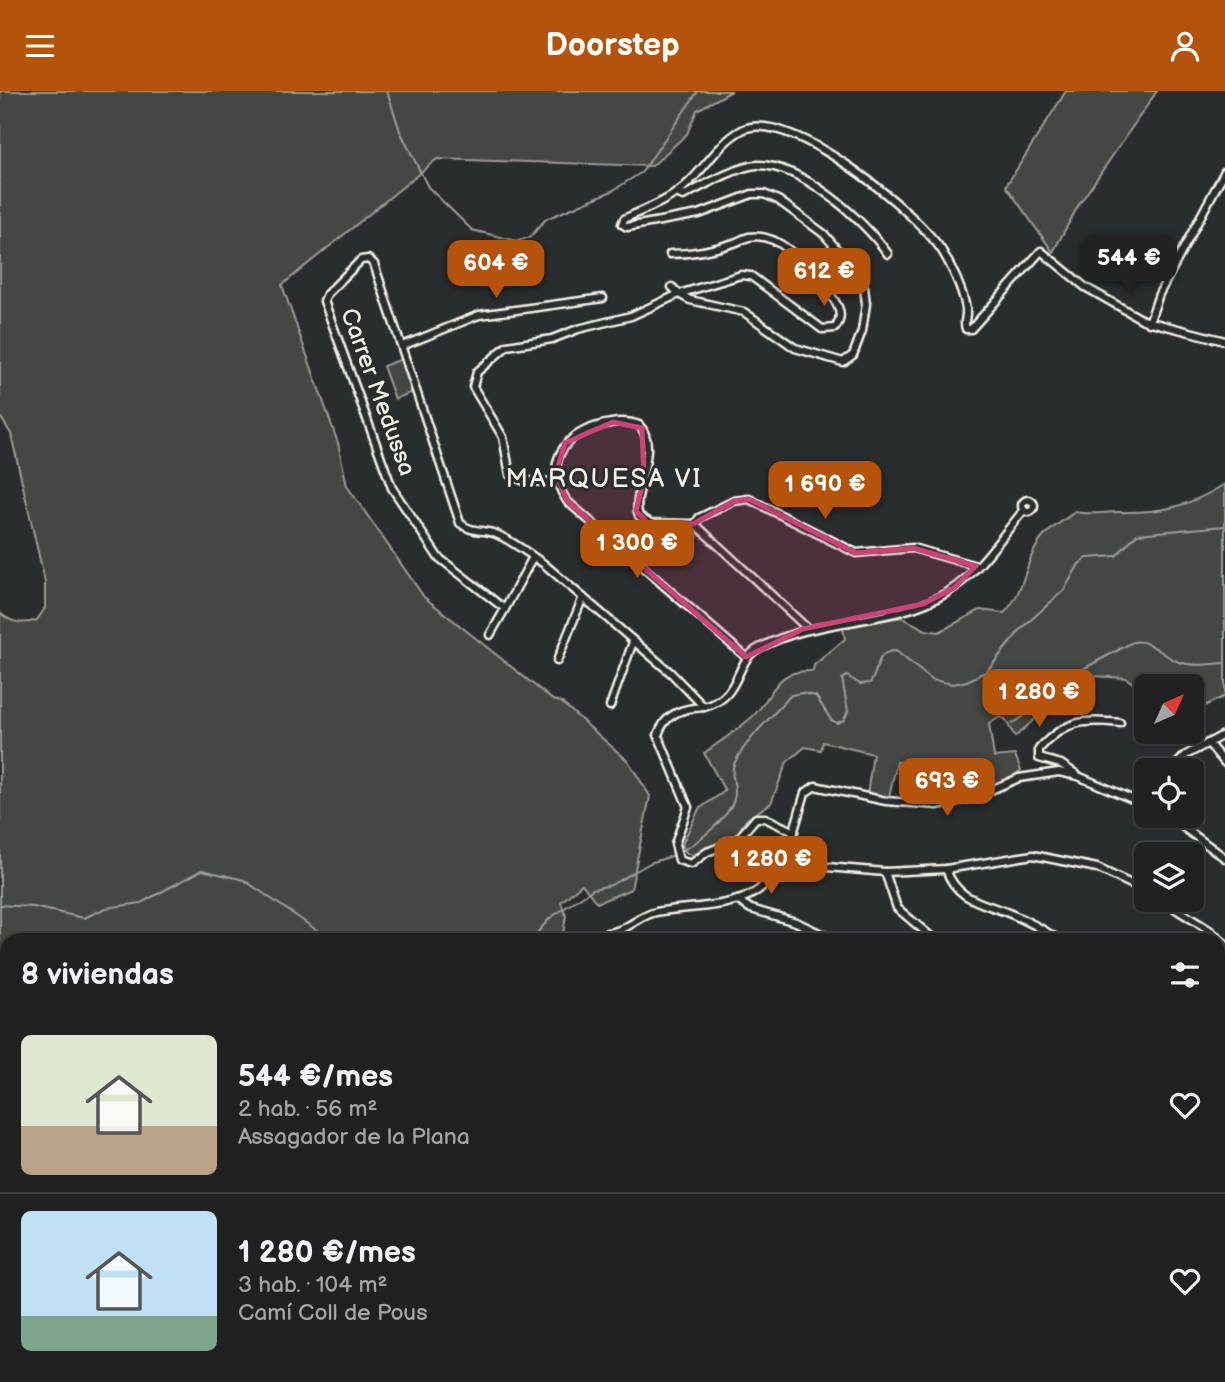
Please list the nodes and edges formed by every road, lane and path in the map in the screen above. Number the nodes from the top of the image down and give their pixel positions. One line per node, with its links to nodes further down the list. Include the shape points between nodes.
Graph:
1 (1225, 171): 8 (street, via 1155,303)
2 (676, 193): 4 (street, via 683,196 753,166 776,168 824,193 868,230); 6 (street, via 622,224 699,214 752,194 770,196 810,222 843,255 864,287 866,311 857,347 843,362 795,348 744,312); 8 (street, via 742,130 760,127 799,138 876,184 928,233 951,268 966,310 964,326 969,330 1041,251 1085,287)
3 (670, 254): 6 (street, via 709,250 748,237 772,240 822,284 837,304 840,317 835,328 822,329 751,276)
4 (888, 254)
5 (672, 287): 6 (street)
6 (679, 294): 11 (street, via 631,316 552,339 507,346 474,376 473,387 504,442 510,475 524,481)
7 (603, 297): 10 (street, Carrer Medussa, via 480,315)
8 (1149, 323): 9 (street)
9 (1225, 341)
10 (402, 346): 14 (street, Carrer Medussa, via 458,519 467,528 496,534); 17 (street, Carrer Medussa, via 374,264 363,258 324,301 383,470 439,557)
11 (558, 482): 13 (street, via 556,458 569,439 599,426 630,422 642,428 646,438 644,479 636,505 639,516 651,523); 21 (street, via 568,502)
12 (1024, 510): 15 (street)
13 (695, 524): 15 (street, via 734,501 750,499 853,552 909,548); 18 (street)
14 (533, 557): 16 (street, Carrer Medussa); 17 (street)
15 (976, 566): 18 (street, via 954,588 923,604)
16 (583, 597): 20 (street, Carrer Medussa); 22 (street)
17 (505, 610): 19 (street)
18 (807, 628): 21 (street, via 765,644)
19 (490, 635)
20 (633, 642): 23 (street); 24 (street, Carrer Medussa)
21 (746, 657): 24 (street, via 730,692)
22 (557, 661)
23 (610, 706)
24 (704, 707): 33 (street, via 678,711 657,735 688,807 675,844 678,860 691,864 707,852 733,843 756,818)
25 (1121, 723): 30 (street, via 1079,720 1039,749 1039,758 1061,764)
26 (1225, 734): 27 (street)
27 (1208, 743): 28 (street); 29 (street)
28 (1183, 758)
29 (1225, 763)
30 (1078, 776): 31 (street); 33 (street, via 1041,773 967,800 937,805 886,801 815,786 805,793)
31 (1134, 799)
32 (1185, 828): 34 (street)
33 (794, 832): 35 (street)
34 (1225, 858)
35 (781, 863): 37 (street); 39 (street, via 763,886)
36 (946, 869): 37 (street); 38 (street, via 1021,855 1042,856 1097,868); 44 (street, via 965,897)
37 (885, 872): 43 (street, via 897,908)
38 (1134, 885)
39 (737, 900): 41 (street, via 652,913); 42 (street)
40 (1180, 912): 45 (street)
41 (607, 933)
42 (819, 933)
43 (927, 933)
44 (1047, 933)
45 (1212, 933)

